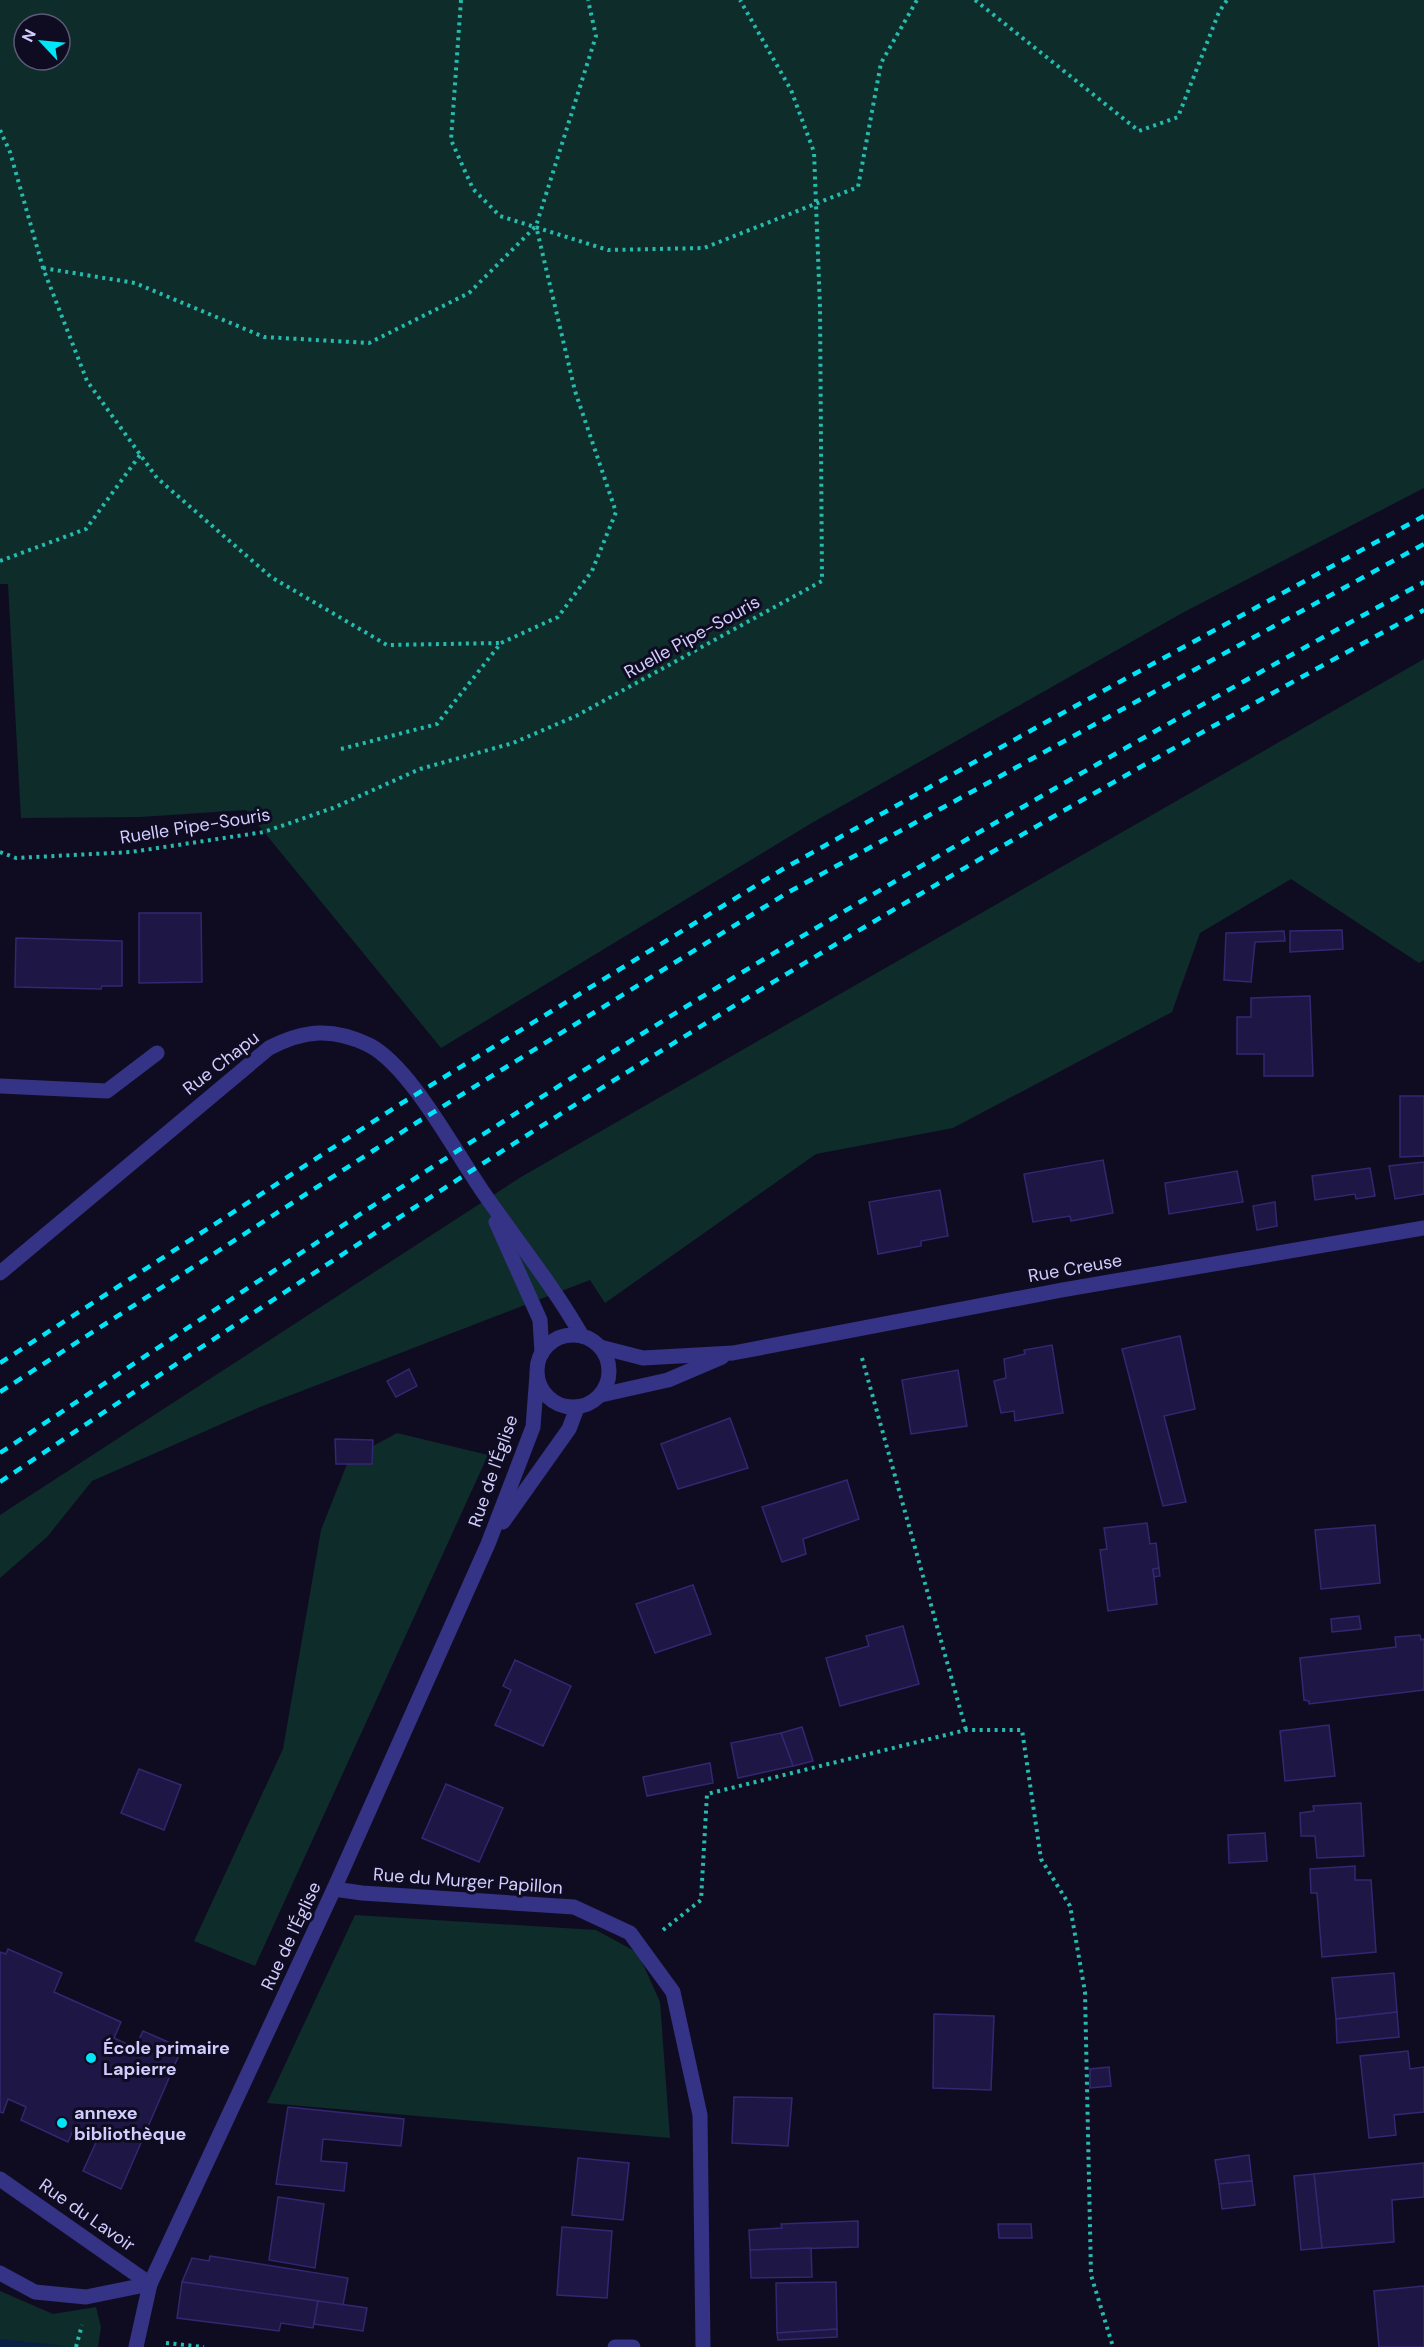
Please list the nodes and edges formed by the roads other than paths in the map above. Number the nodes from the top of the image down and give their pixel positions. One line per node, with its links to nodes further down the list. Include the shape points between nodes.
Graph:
1 (157, 1053): 2 (street, via 106,1091)
2 (0, 1086)
3 (483, 1192): 5 (street, Rue Chapu, via 402,1072 384,1054 345,1037 319,1032 295,1035 269,1048 239,1071); 6 (street, Rue Chapu); 8 (street, Rue Chapu, via 540,1320)
4 (1424, 1228): 9 (street, Rue Creuse)
5 (0, 1273)
6 (582, 1336): 7 (street); 8 (street, via 559,1338)
7 (600, 1347): 9 (street, Rue Creuse, via 644,1358); 11 (street, via 610,1370)
8 (542, 1353): 10 (street)
9 (733, 1353): 11 (street, Rue Creuse, via 668,1380)
10 (537, 1374): 12 (street, via 549,1399 560,1406); 13 (street, Rue de l'Église, via 533,1427)
11 (601, 1395): 12 (street)
12 (577, 1408): 13 (street, Rue de l'Église, via 570,1429)
13 (488, 1544): 14 (street, Rue de l'Église)
14 (334, 1889): 17 (street, Rue de l'Église); 21 (street, Rue du Murger Papillon, via 574,1907 630,1933 673,1992 700,2115)
15 (0, 2179): 17 (street, Rue du Lavoir)
16 (0, 2273): 17 (street, via 35,2292 86,2297)
17 (150, 2284): 18 (street, Rue de l'Église)
18 (137, 2343)
19 (615, 2347): 20 (street)
20 (633, 2347)
21 (703, 2347)

